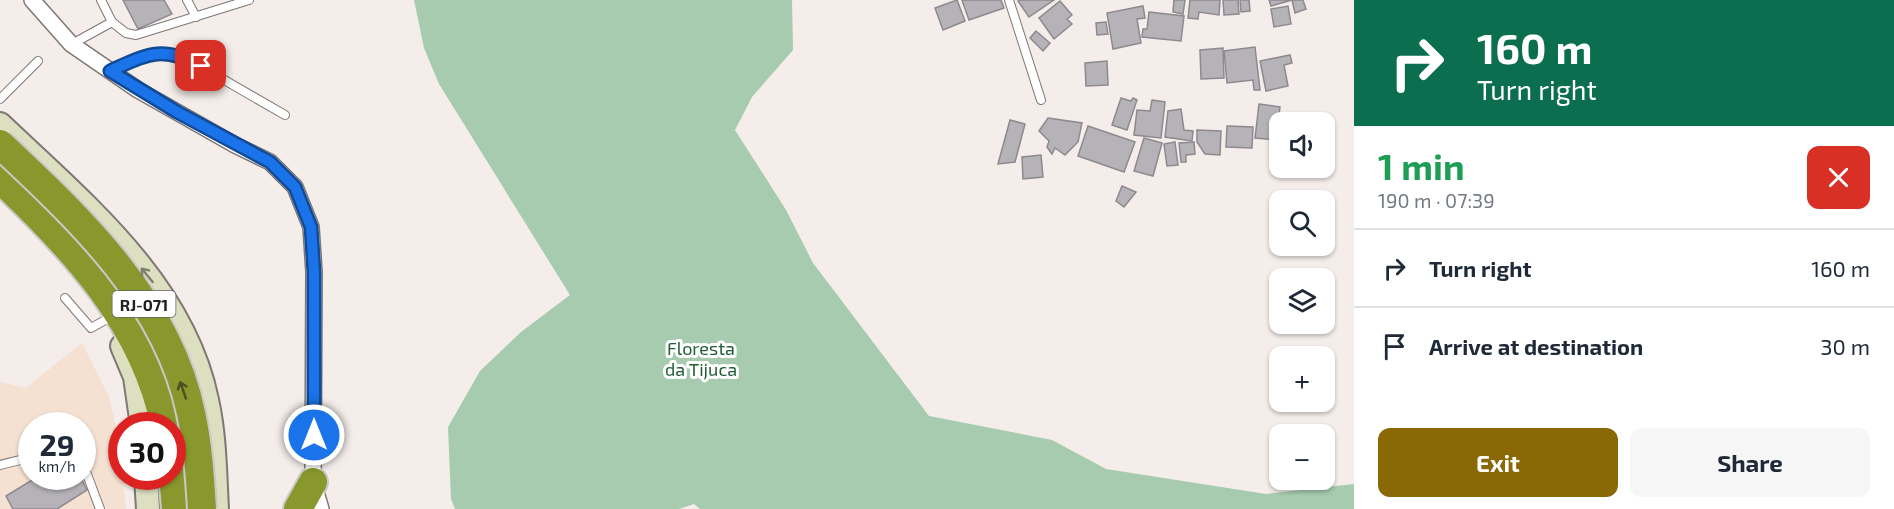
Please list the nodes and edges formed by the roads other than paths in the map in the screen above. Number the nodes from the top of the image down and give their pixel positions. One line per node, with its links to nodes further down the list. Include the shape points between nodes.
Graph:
1 (32, 0): 9 (street)
2 (101, 0): 8 (lane)
3 (187, 0): 7 (lane)
4 (249, 0): 6 (lane)
5 (1009, 0): 13 (lane)
6 (232, 3): 7 (lane)
7 (196, 17): 8 (lane, via 136,35 126,33)
8 (112, 22): 9 (lane)
9 (71, 44): 11 (street)
10 (38, 61): 12 (lane)
11 (110, 71): 14 (lane, via 150,53 188,59); 25 (street, via 225,140 270,162 295,187 311,227 314,272)
12 (0, 99)
13 (1041, 100)
14 (285, 116)
15 (0, 124): 33 (main road, one-way to 15, via 207,398 185,334 158,289 108,228)
16 (0, 144): 32 (highway, RJ-071, one-way to 16, bridge, via 191,411 171,352 140,296 98,240)
17 (0, 179): 22 (highway, RJ-071, via 68,248 117,312 140,347)
18 (0, 194): 20 (main road, via 52,243)
19 (65, 298): 20 (lane, via 91,328)
20 (106, 319): 21 (main road, via 128,355)
21 (140, 412)
22 (162, 412)
23 (18, 460): 24 (lane)
24 (0, 465)
25 (313, 482): 34 (highway); 35 (street)
26 (93, 490): 29 (lane)
27 (147, 490): 30 (main road)
28 (174, 490): 31 (highway)
29 (100, 509)
30 (148, 509)
31 (176, 509)
32 (202, 509)
33 (217, 509)
34 (298, 509)
35 (321, 509)

